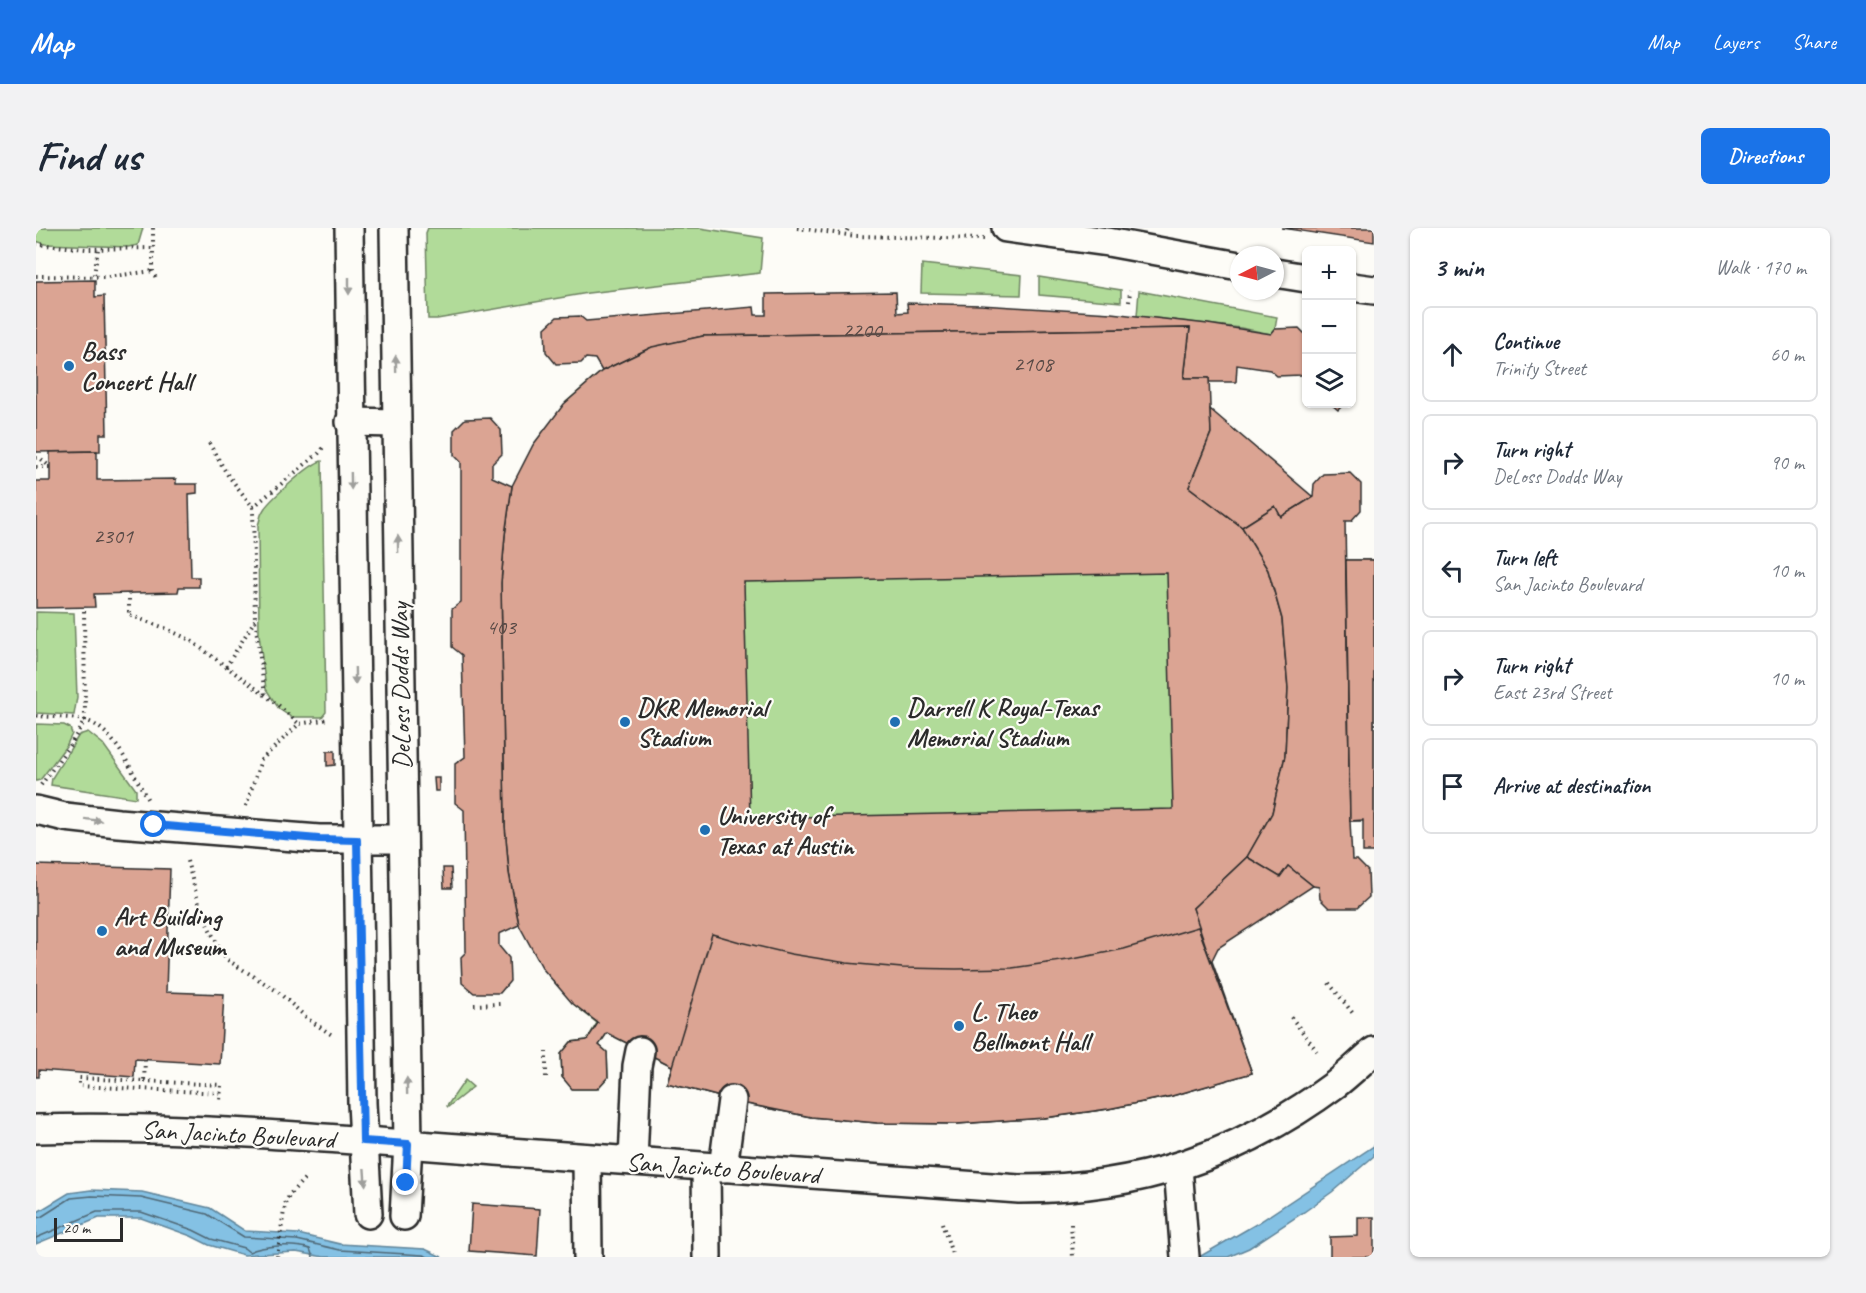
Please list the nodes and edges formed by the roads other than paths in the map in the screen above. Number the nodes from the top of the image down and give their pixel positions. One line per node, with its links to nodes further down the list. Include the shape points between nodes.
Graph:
1 (349, 228): 9 (street, DeLoss Dodds Way, one-way to 9)
2 (394, 228): 10 (street, DeLoss Dodds Way, one-way to 2)
3 (1006, 228): 4 (street)
4 (1230, 264)
5 (1284, 274): 6 (street)
6 (1302, 277)
7 (1356, 288): 8 (street)
8 (1374, 290)
9 (350, 422): 10 (street); 12 (street, DeLoss Dodds Way, one-way to 12)
10 (396, 423): 11 (street, DeLoss Dodds Way, one-way to 10)
11 (399, 575): 12 (street); 14 (street, DeLoss Dodds Way)
12 (353, 576): 15 (street, DeLoss Dodds Way, one-way to 15)
13 (38, 798): 15 (street, one-way to 15, via 65,817)
14 (403, 839): 15 (street); 21 (street, DeLoss Dodds Way, one-way to 14)
15 (357, 840): 20 (street, DeLoss Dodds Way)
16 (640, 1051): 23 (street)
17 (1374, 1051): 25 (street, San Jacinto Boulevard, via 1337,1083 1265,1130)
18 (732, 1100): 24 (street)
19 (36, 1129): 20 (street, San Jacinto Boulevard, via 109,1127)
20 (363, 1141): 21 (street, San Jacinto Boulevard); 26 (street, DeLoss Dodds Way, one-way to 26)
21 (408, 1144): 22 (street, San Jacinto Boulevard); 27 (street, DeLoss Dodds Way)
22 (587, 1158): 23 (street, San Jacinto Boulevard); 28 (street)
23 (633, 1161): 24 (street, San Jacinto Boulevard)
24 (715, 1167): 25 (street, San Jacinto Boulevard, via 1029,1189 1095,1185); 29 (street)
25 (1178, 1167): 30 (street)
26 (368, 1214)
27 (405, 1216)
28 (588, 1257)
29 (707, 1257)
30 (1185, 1257)

